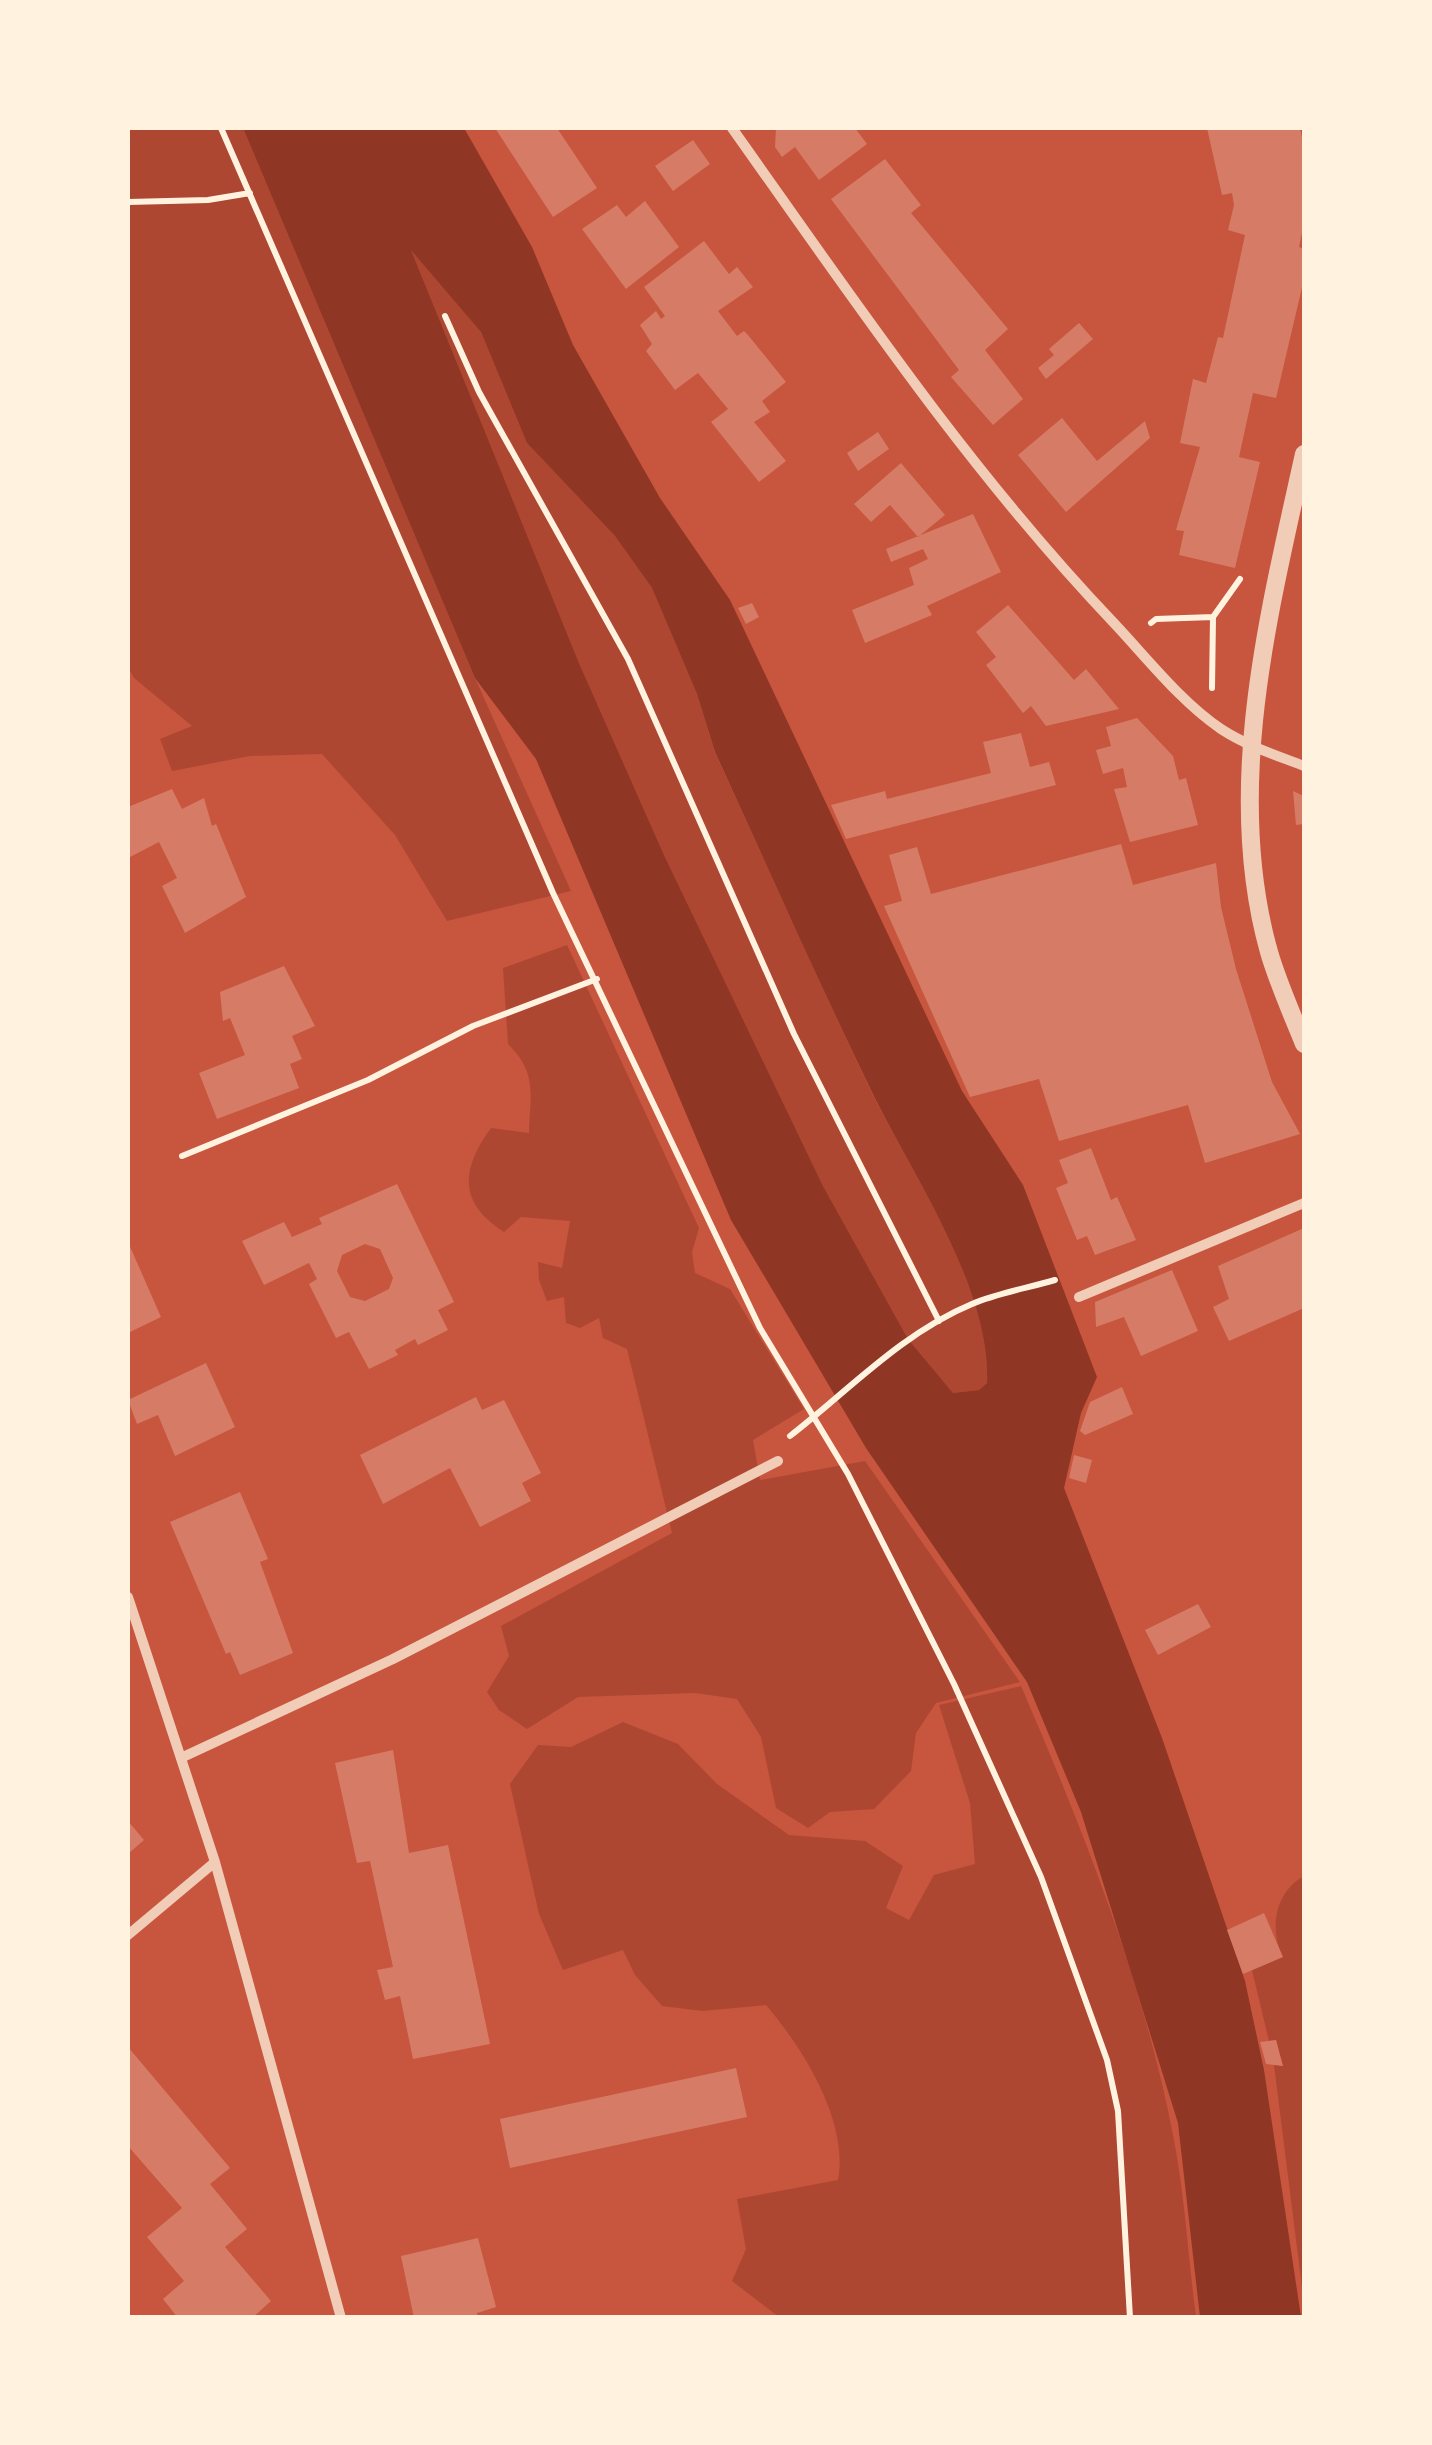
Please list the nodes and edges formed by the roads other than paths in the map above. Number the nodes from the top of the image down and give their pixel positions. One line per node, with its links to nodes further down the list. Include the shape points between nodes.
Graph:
1 (732, 128): 3 (street, via 963,446 1129,640 1207,718)
2 (1304, 454): 3 (street, via 1259,674)
3 (1253, 747): 4 (street); 5 (street, via 1259,905)
4 (1304, 766)
5 (1304, 1044)
6 (1304, 1204): 7 (street)
7 (1079, 1297)
8 (778, 1460): 10 (street, via 393,1659)
9 (128, 1598): 10 (street)
10 (183, 1757): 11 (street)
11 (215, 1862): 12 (street); 13 (street)
12 (128, 1935)
13 (340, 2318)

